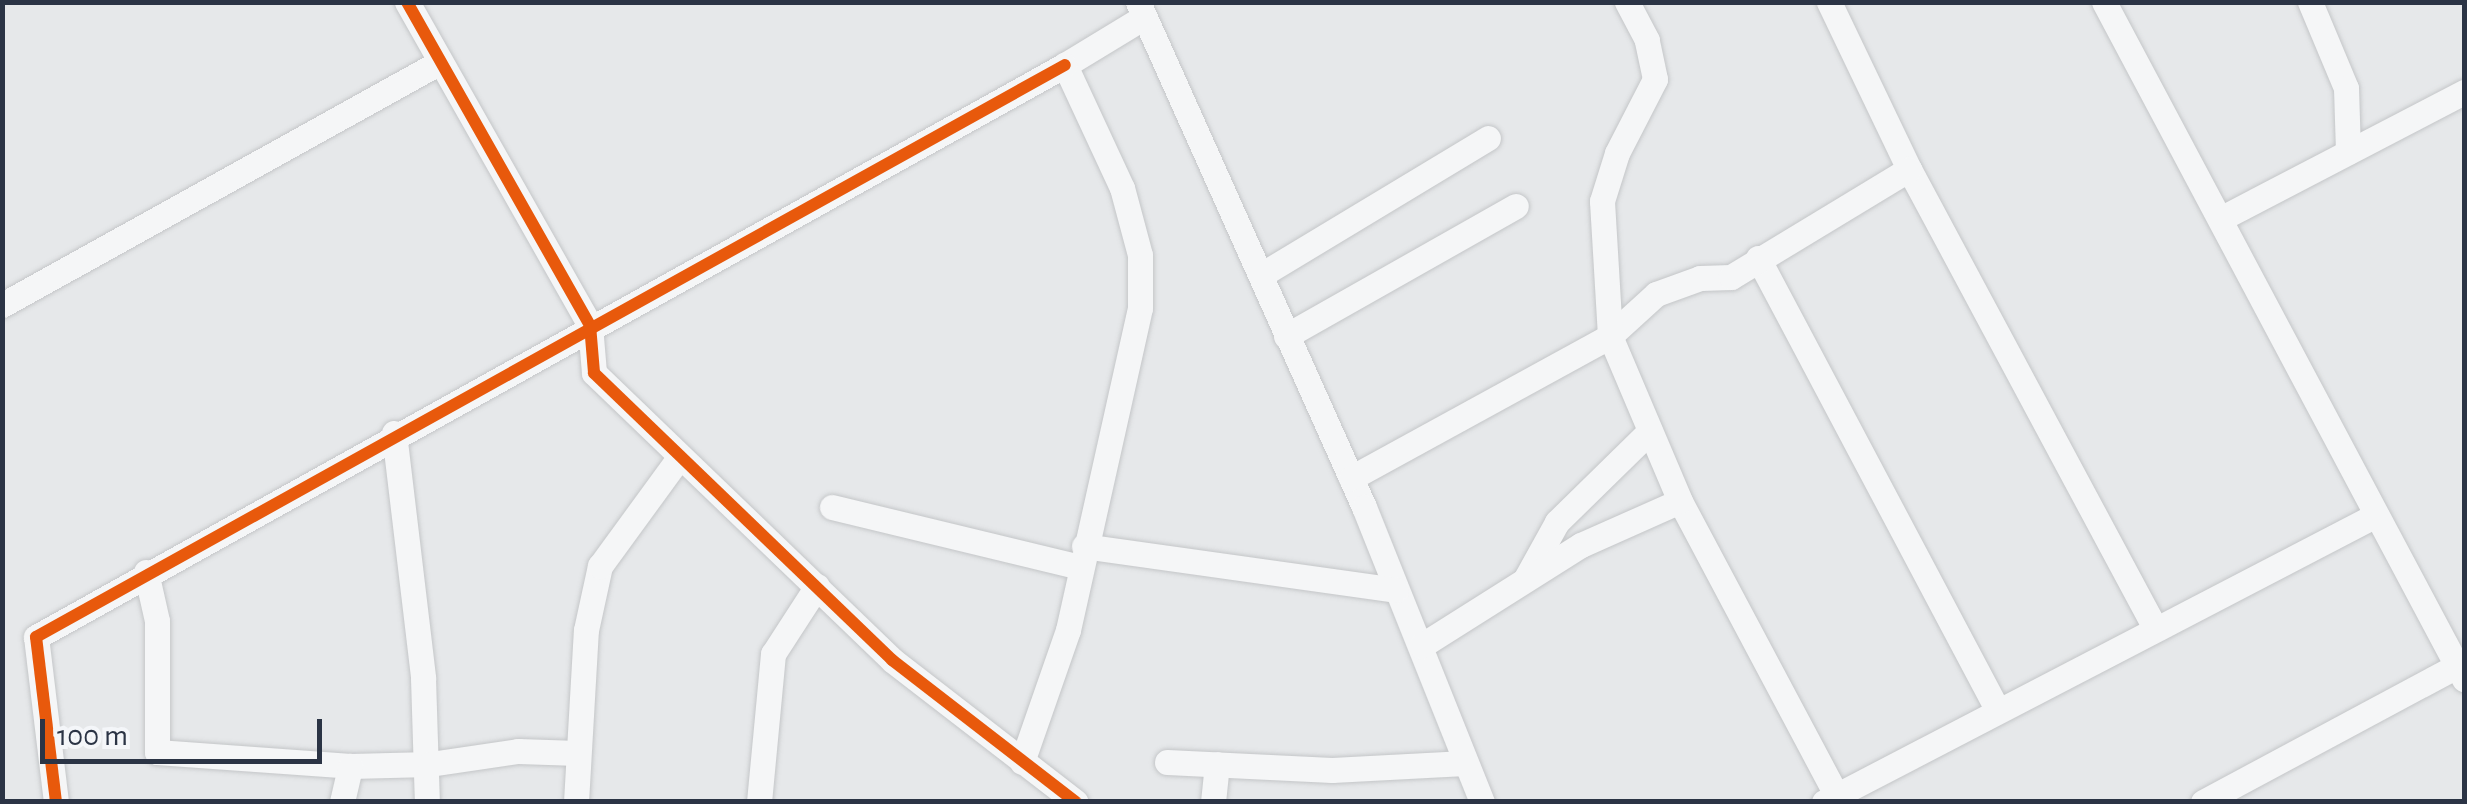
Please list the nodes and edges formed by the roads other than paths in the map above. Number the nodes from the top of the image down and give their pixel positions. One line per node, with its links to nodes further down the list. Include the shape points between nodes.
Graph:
1 (407, 2): 7 (street)
2 (1627, 2): 20 (street, via 1655,79 1602,201)
3 (1829, 2): 12 (street)
4 (2104, 2): 14 (street)
5 (2310, 2): 11 (street, via 2346,88)
6 (1141, 10): 8 (street); 16 (street)
7 (440, 62): 17 (street); 18 (street)
8 (1065, 65): 18 (street); 28 (street, via 1122,188 1140,255 1136,326)
9 (2464, 92): 11 (street)
10 (1488, 138): 16 (street)
11 (2348, 152): 14 (street)
12 (1909, 170): 15 (street); 33 (street)
13 (1516, 206): 19 (street)
14 (2220, 219): 27 (street)
15 (1758, 258): 20 (street, via 1731,278 1700,278 1656,294); 36 (street)
16 (1261, 276): 19 (street)
17 (2, 305)
18 (590, 325): 22 (street); 23 (street, via 594,373)
19 (1286, 336): 24 (street)
20 (1610, 336): 21 (street); 24 (street)
21 (1650, 431): 25 (street); 30 (street, via 1557,522)
22 (394, 433): 29 (street); 41 (street)
23 (678, 459): 31 (street); 37 (street, via 600,566 586,630)
24 (1350, 478): 32 (street)
25 (1680, 501): 30 (street); 44 (street)
26 (832, 507): 28 (street)
27 (2374, 516): 33 (street); 35 (street)
28 (1082, 557): 32 (street); 38 (street, via 1068,630)
29 (146, 572): 43 (street, via 157,621 158,752); 45 (street, via 36,637)
30 (1526, 578): 34 (street)
31 (816, 586): 38 (street, via 892,660); 49 (street, via 773,654)
32 (1396, 590): 34 (street)
33 (2155, 628): 36 (street)
34 (1421, 646): 40 (street)
35 (2461, 673): 53 (street)
36 (1997, 709): 44 (street)
37 (578, 753): 41 (street, via 518,751); 48 (street)
38 (1022, 762): 50 (street)
39 (1167, 762): 42 (street)
40 (1465, 762): 42 (street, via 1332,770); 52 (street)
41 (430, 764): 43 (street); 47 (street)
42 (1217, 764): 51 (street)
43 (350, 766): 46 (street)
44 (1830, 798)
45 (56, 802)
46 (342, 802)
47 (426, 802)
48 (576, 802)
49 (760, 802)
50 (1076, 802)
51 (1213, 802)
52 (1482, 802)
53 (2203, 802)

